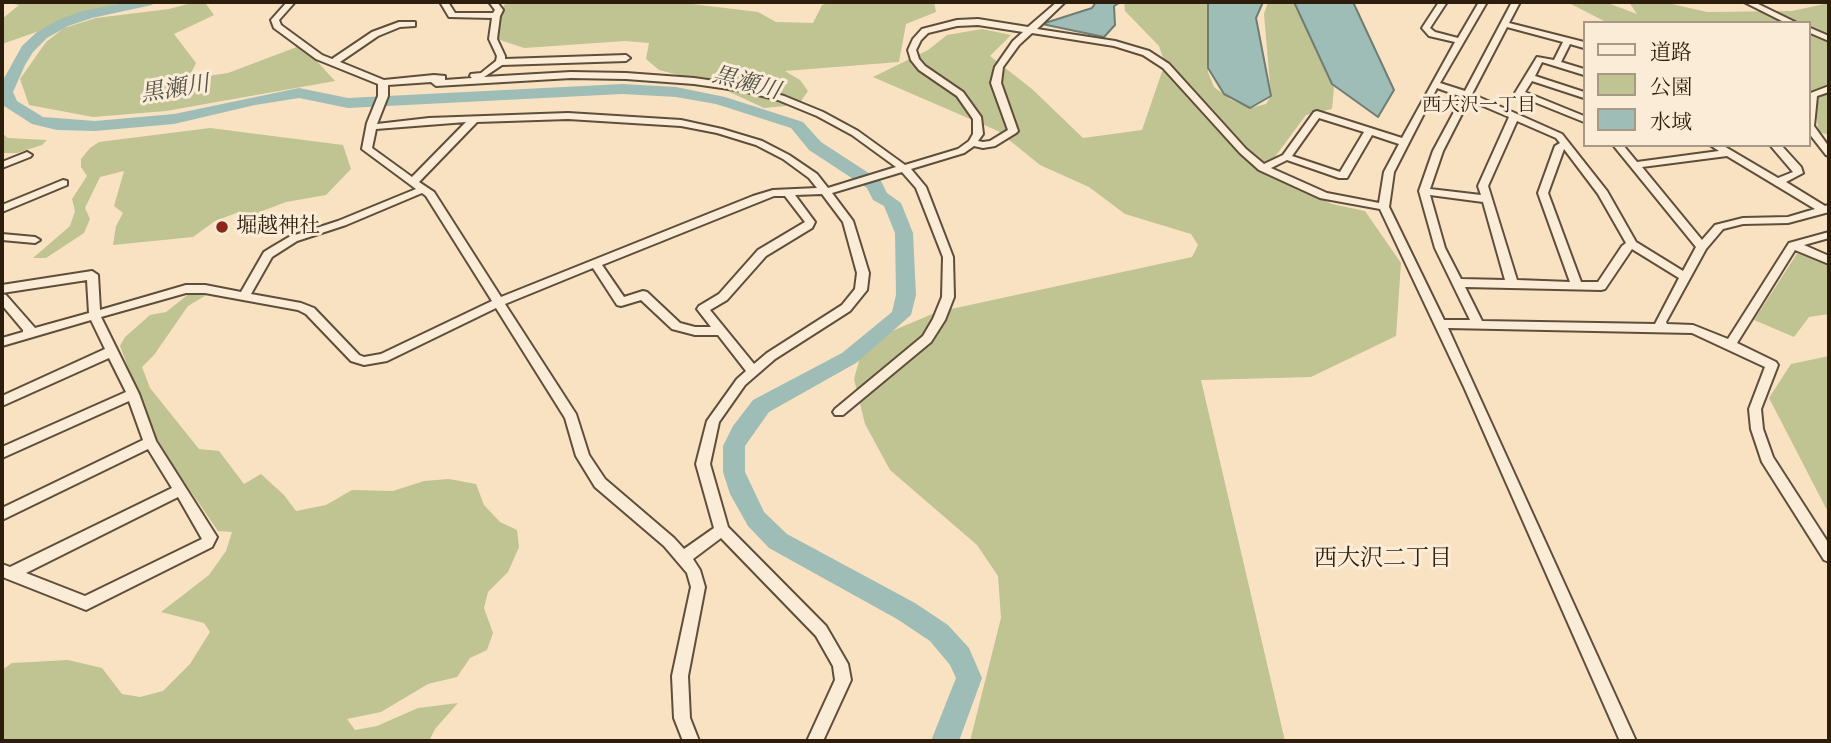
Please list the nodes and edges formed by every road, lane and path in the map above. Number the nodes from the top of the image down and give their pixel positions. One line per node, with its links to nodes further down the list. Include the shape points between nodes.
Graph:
1 (291, 2): 20 (street, via 275,20 277,26)
2 (443, 2): 9 (street, via 452,15)
3 (493, 2): 9 (street, via 499,10)
4 (1061, 2): 13 (street)
5 (1443, 2): 17 (street, via 1426,28)
6 (1483, 2): 17 (street)
7 (1516, 2): 12 (street)
8 (1748, 2): 10 (street)
9 (496, 16): 21 (street, via 493,39)
10 (1789, 21)
11 (412, 23): 20 (street, via 375,34)
12 (1504, 24): 16 (street); 30 (street)
13 (1028, 30): 41 (street, via 999,68 996,83 1013,131 992,144); 41 (street, via 957,23 925,31 916,39 915,60 972,107 978,119 978,134); 52 (street, via 1115,44 1157,58)
14 (1810, 30): 15 (street)
15 (1829, 38)
16 (1568, 40): 18 (street); 22 (street)
17 (1460, 41): 26 (street)
18 (1582, 44)
19 (626, 58): 21 (street)
20 (333, 62): 27 (street)
21 (500, 62): 25 (street, via 483,75)
22 (1556, 64): 23 (street); 24 (street, via 1540,59)
23 (1582, 71)
24 (1529, 77): 29 (street); 33 (street, via 1520,93)
25 (434, 78): 27 (street); 53 (street, via 436,83 626,76 743,88 820,114 855,133)
26 (1435, 84): 30 (street); 40 (street)
27 (383, 85): 35 (street)
28 (1829, 89): 31 (street, via 1815,92)
29 (1582, 94)
30 (1466, 95): 32 (street); 58 (street)
31 (1810, 103)
32 (1514, 116): 42 (street, via 1559,136); 60 (street, via 1483,186)
33 (1582, 118)
34 (475, 119): 35 (street); 56 (street); 57 (street, via 581,116 681,123 759,143 813,176)
35 (372, 125): 56 (street, via 369,153)
36 (1810, 127): 38 (street)
37 (1370, 131): 40 (street); 49 (street, via 1317,114); 49 (street, via 1343,176)
38 (1816, 136): 39 (street); 47 (street)
39 (1829, 139)
40 (1404, 142): 61 (street, via 1389,172)
41 (972, 143): 53 (street)
42 (1567, 145): 67 (street, via 1603,193); 75 (street, via 1560,146 1543,193)
43 (1620, 147): 51 (street)
44 (1718, 147): 46 (street)
45 (1777, 147): 54 (street, via 1798,173)
46 (1728, 153): 51 (street); 54 (street)
47 (1829, 153)
48 (27, 155): 50 (street)
49 (1286, 157): 52 (street)
50 (2, 165)
51 (1635, 165): 69 (street)
52 (1263, 168): 61 (street, via 1324,196)
53 (903, 170): 57 (street); 92 (street, via 921,187 943,241 948,257 948,297 928,339)
54 (1778, 182): 63 (street)
55 (62, 183): 62 (street)
56 (419, 185): 77 (street, via 276,249); 79 (street)
57 (827, 191): 79 (street, via 757,198); 89 (street, via 848,221 863,273 861,290 846,308)
58 (1424, 191): 60 (street); 73 (street, via 1440,248)
59 (789, 194): 84 (street, via 810,222 762,253 723,297 704,309)
60 (1485, 199): 74 (street)
61 (1384, 207): 81 (street)
62 (2, 209)
63 (1827, 209): 69 (street, via 1788,220 1743,221 1719,227)
64 (1829, 235): 68 (street)
65 (2, 237): 66 (street)
66 (35, 240)
67 (1632, 244): 72 (street); 75 (street, via 1601,286)
68 (1793, 245): 70 (street); 87 (street)
69 (1702, 247): 72 (street)
70 (1829, 260)
71 (597, 265): 84 (street, via 621,302 643,295 676,326)
72 (1685, 277): 83 (street, via 1660,322)
73 (1457, 283): 74 (street); 82 (street)
74 (1512, 284): 75 (street)
75 (1577, 285)
76 (2, 289): 80 (street, via 92,275)
77 (244, 294): 79 (street, via 310,311 355,358 364,361 383,358); 80 (street, via 186,289)
78 (2, 298): 85 (street, via 29,330)
79 (499, 302): 99 (street, via 571,417 583,456 600,483)
80 (95, 316): 85 (street); 88 (street)
81 (1441, 324): 82 (street); 103 (street)
82 (1478, 325): 83 (street)
83 (1662, 329): 87 (street, via 1693,329)
84 (721, 331): 89 (street)
85 (28, 335): 86 (street)
86 (2, 342)
87 (1730, 345): 98 (street, via 1772,365 1755,409 1757,429 1767,458)
88 (113, 351): 90 (street); 91 (street)
89 (753, 371): 97 (street, via 713,421 703,464)
90 (133, 394): 93 (street); 94 (street)
91 (2, 401)
92 (839, 412)
93 (150, 442): 95 (street); 96 (street)
94 (2, 453)
95 (180, 490): 100 (street); 100 (street, via 210,537 206,543 86,603)
96 (2, 514)
97 (722, 530): 99 (street); 102 (street, via 821,631 840,664 843,680)
98 (1829, 556)
99 (683, 558): 101 (street, via 698,587 680,676 682,718)
100 (6, 572)
101 (691, 741)
102 (814, 741)
103 (1628, 741)

